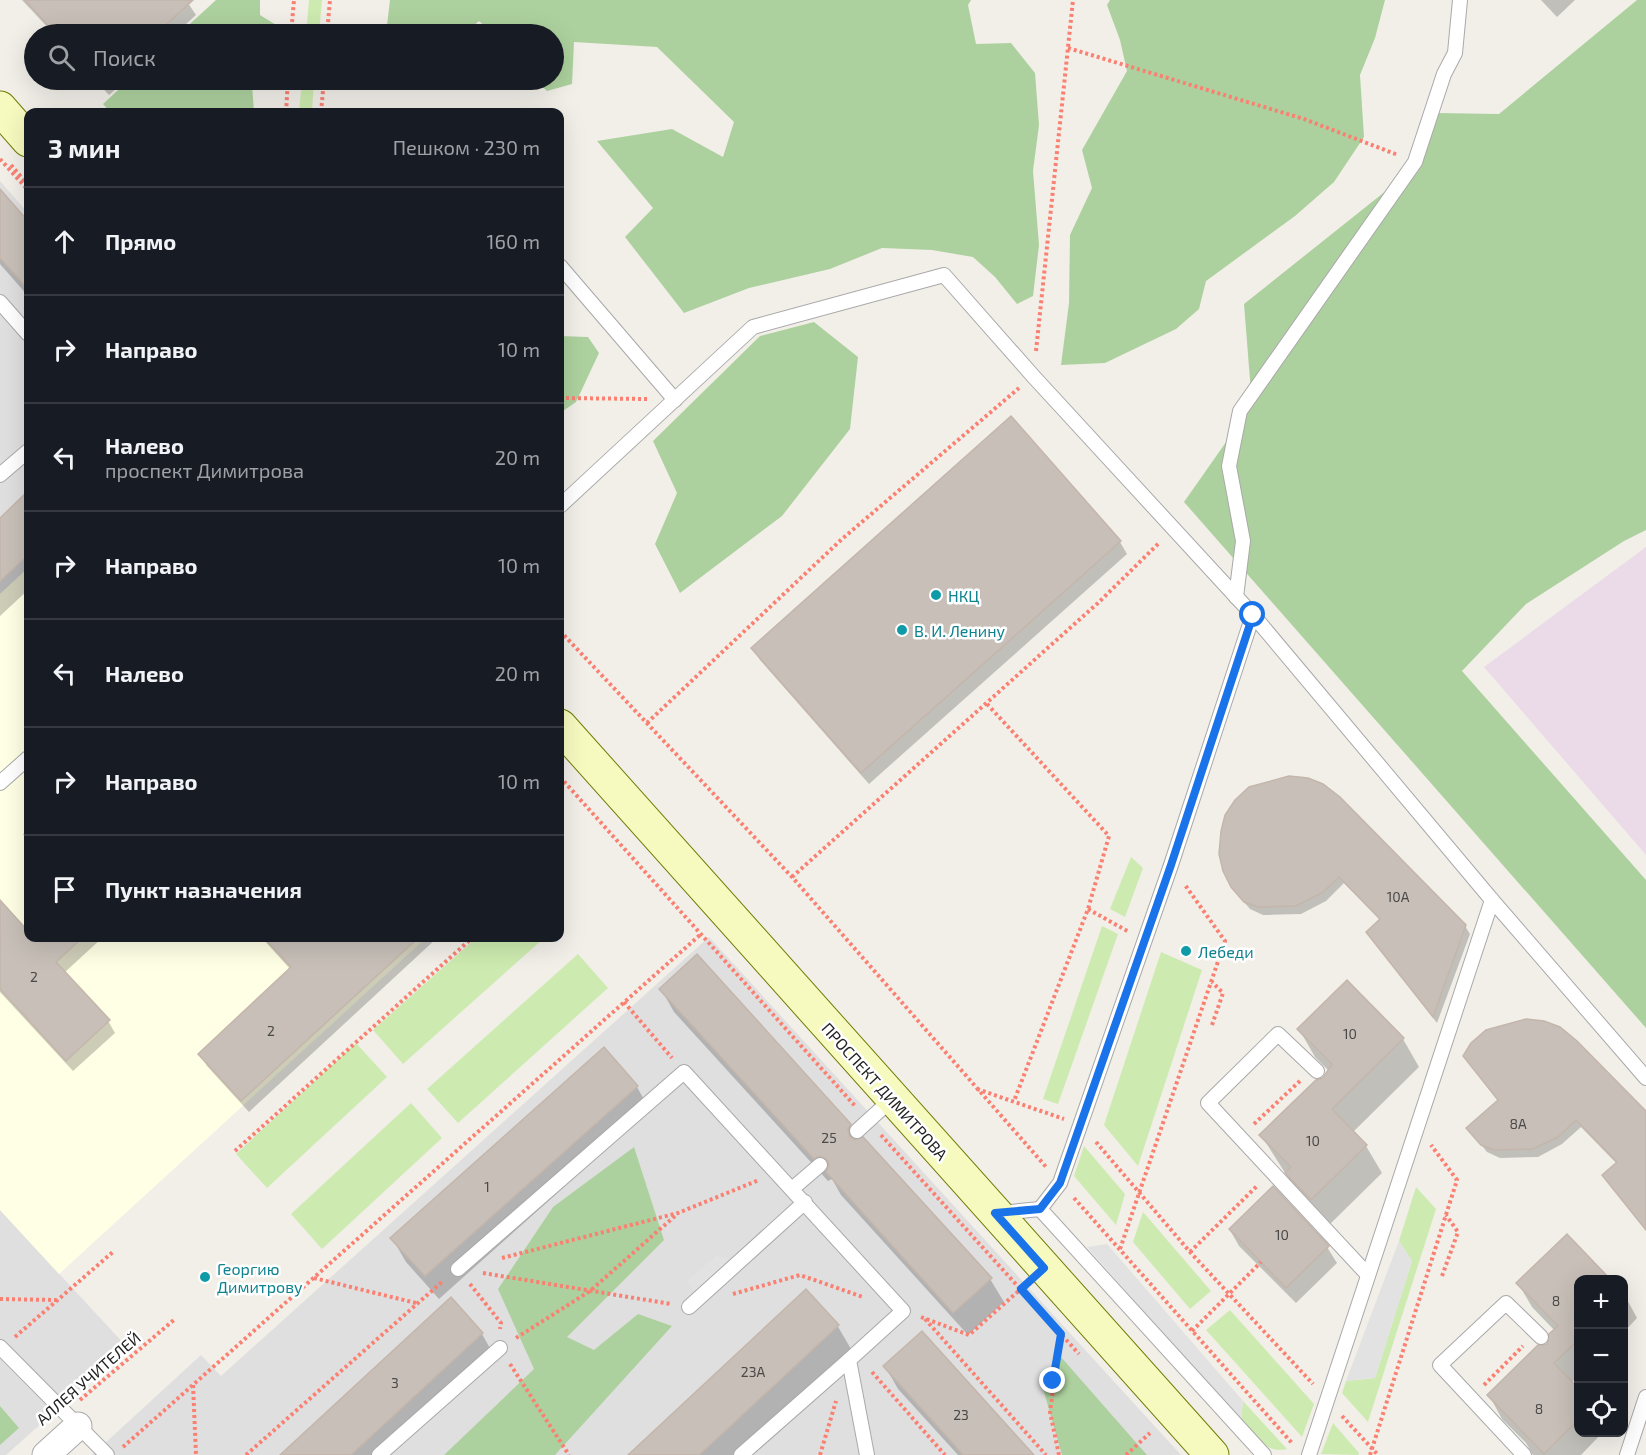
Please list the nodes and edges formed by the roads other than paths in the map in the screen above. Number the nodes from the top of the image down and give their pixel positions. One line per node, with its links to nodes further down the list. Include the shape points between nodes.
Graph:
1 (1460, 0): 11 (lane, via 1455,53 1444,74 1415,162 1240,411 1229,466 1243,542)
2 (0, 108): 3 (main road)
3 (24, 135)
4 (564, 271): 7 (lane)
5 (0, 302): 6 (lane)
6 (24, 329)
7 (675, 400): 10 (lane); 11 (lane, via 753,327 944,275)
8 (24, 455): 9 (lane)
9 (0, 476)
10 (564, 502)
11 (1236, 597): 12 (lane)
12 (1253, 615): 16 (lane); 24 (lane, via 1060,1183)
13 (564, 731): 19 (main road, ПРОСПЕКТ ДИМИТРОВА)
14 (24, 762): 15 (lane)
15 (0, 783)
16 (1492, 900): 18 (lane); 27 (lane)
17 (1315, 1070): 27 (lane, via 1278,1034 1208,1103)
18 (1646, 1078)
19 (881, 1110): 20 (lane); 25 (main road, ПРОСПЕКТ ДИМИТРОВА)
20 (857, 1131)
21 (820, 1166): 22 (lane)
22 (792, 1189): 23 (lane); 26 (lane, via 684,1072)
23 (805, 1202): 28 (lane); 32 (lane, via 903,1311)
24 (1040, 1209): 25 (lane); 41 (lane)
25 (995, 1213): 40 (main road, ПРОСПЕКТ ДИМИТРОВА, via 1032,1279)
26 (458, 1269)
27 (1368, 1275): 42 (lane)
28 (689, 1307)
29 (1539, 1334): 43 (lane, via 1506,1303 1440,1365)
30 (0, 1347): 34 (lane)
31 (500, 1348): 37 (lane)
32 (852, 1356): 38 (lane); 39 (lane)
33 (1646, 1397): 44 (lane)
34 (72, 1419): 35 (street); 36 (lane)
35 (46, 1455)
36 (107, 1455)
37 (379, 1455)
38 (741, 1455)
39 (867, 1455)
40 (1212, 1455)
41 (1264, 1455)
42 (1309, 1455)
43 (1524, 1455)
44 (1627, 1455)

